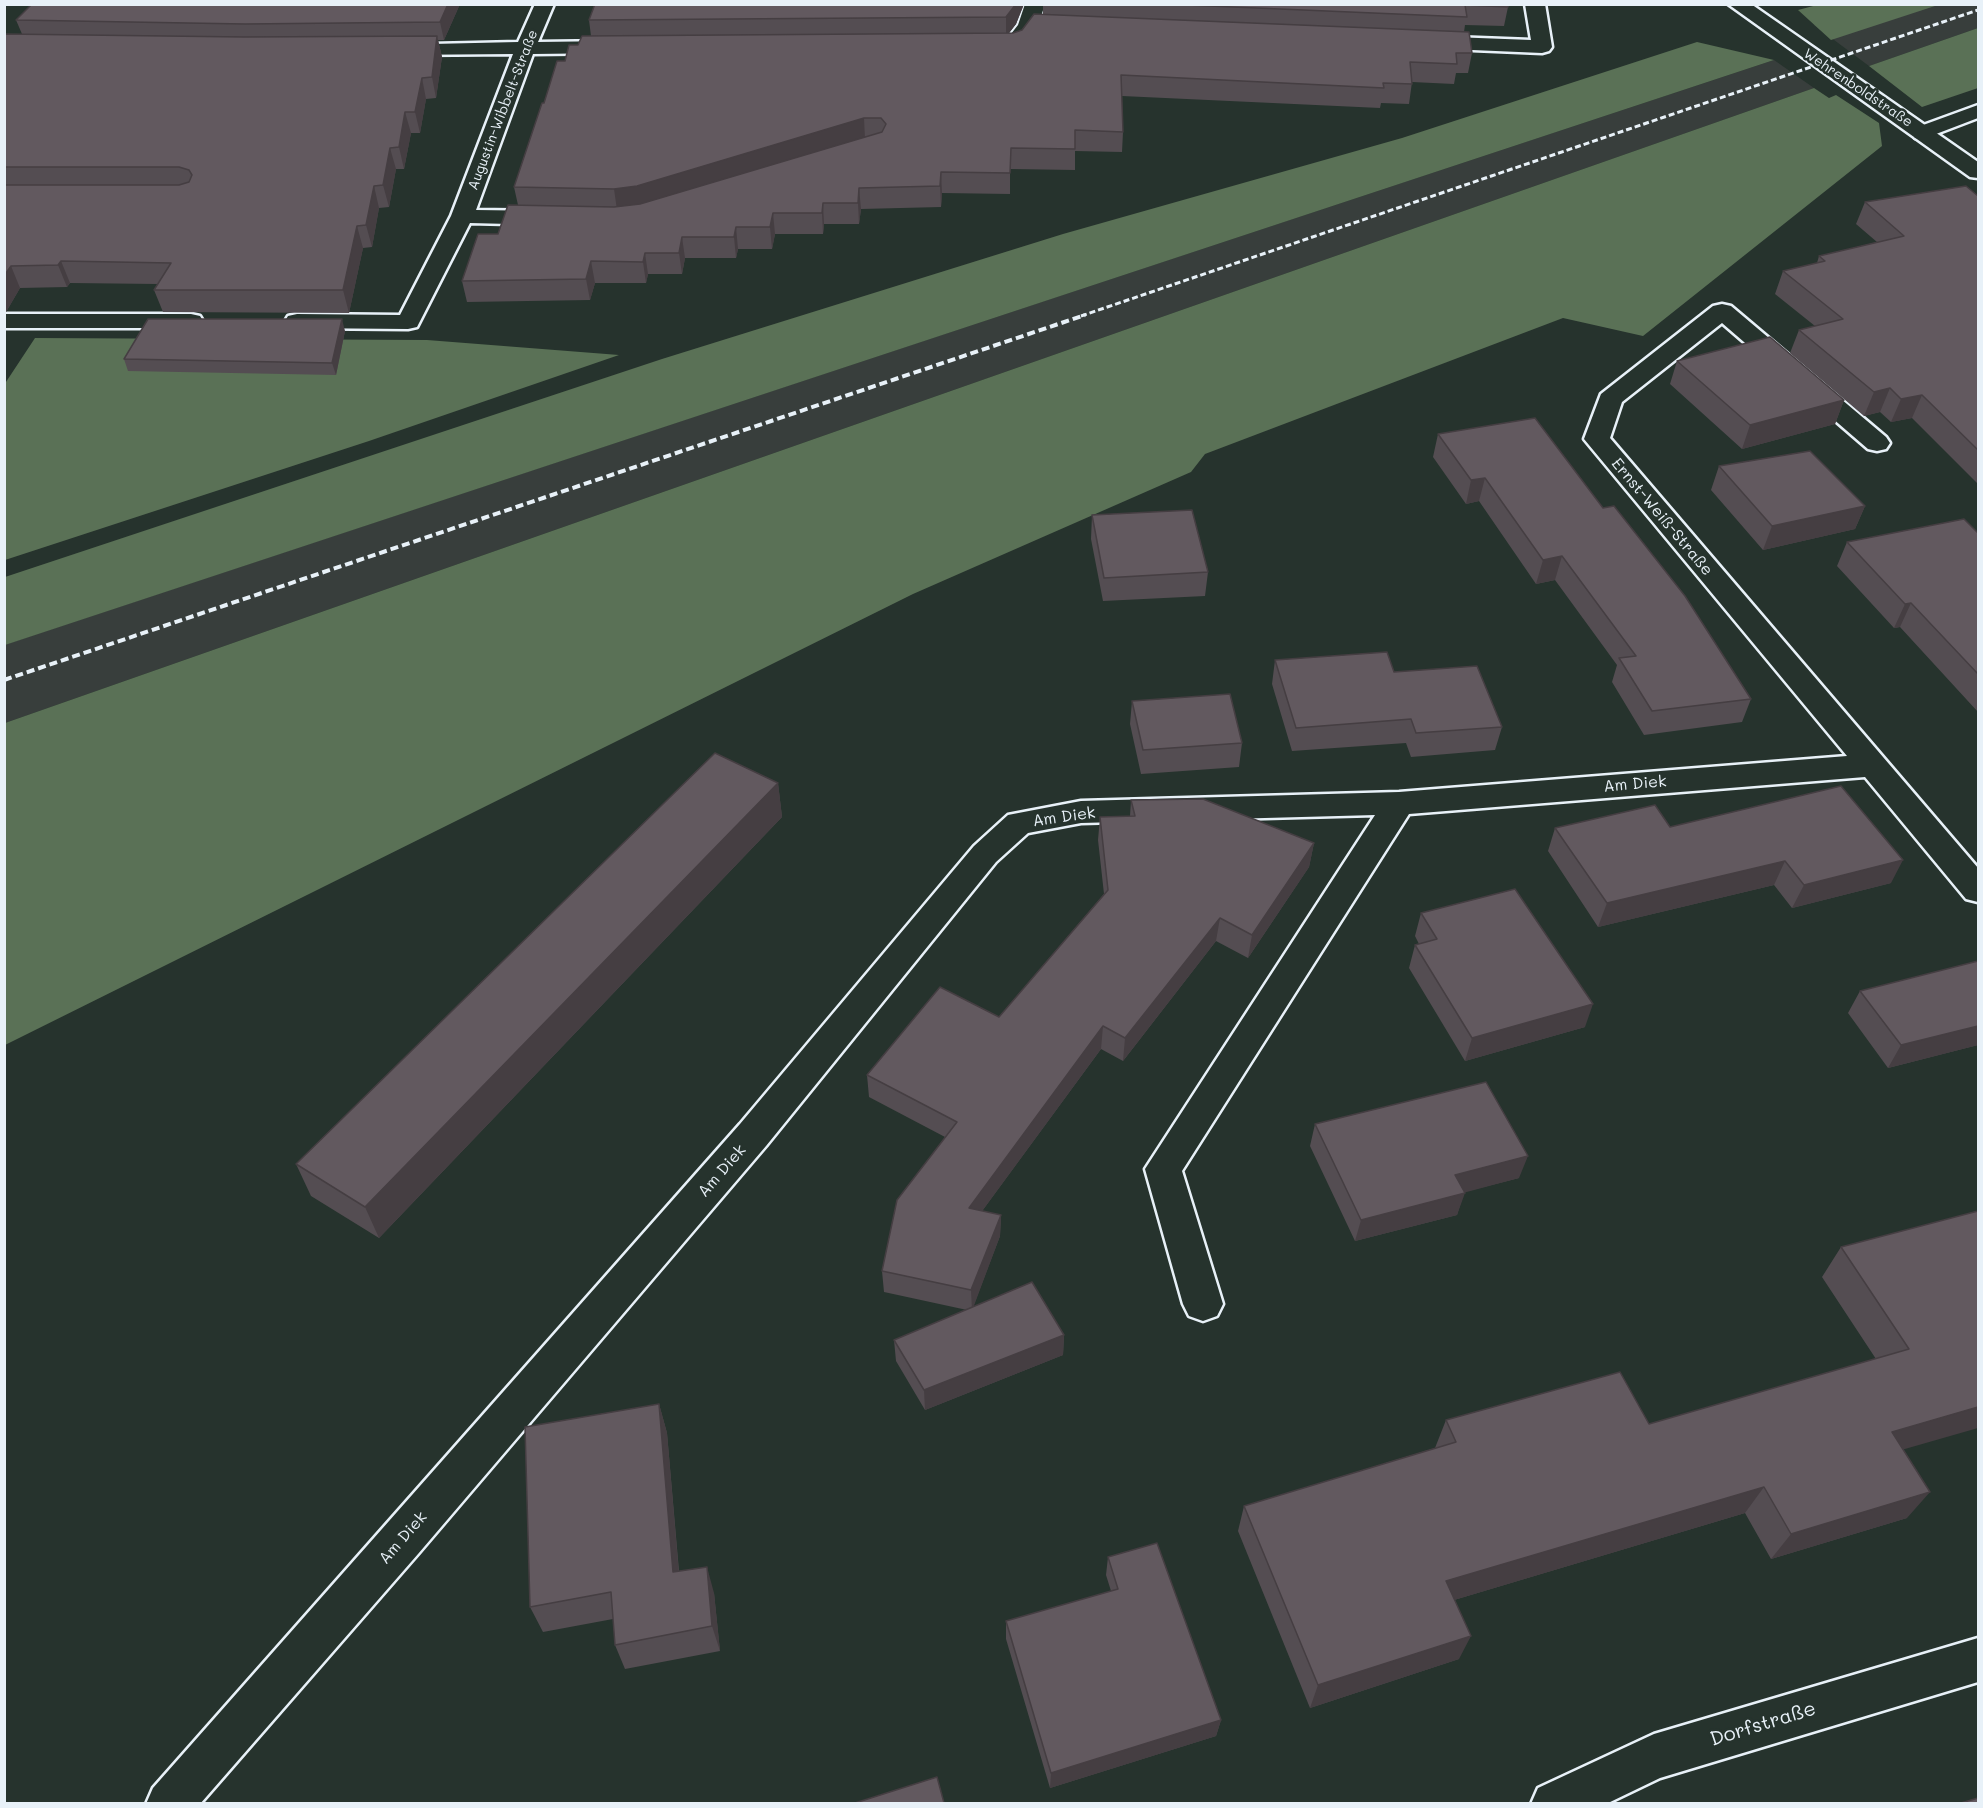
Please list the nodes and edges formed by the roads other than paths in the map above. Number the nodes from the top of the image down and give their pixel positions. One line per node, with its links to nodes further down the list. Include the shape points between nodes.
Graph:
1 (545, 4): 10 (street, Augustin-Wibbelt-Straße)
2 (1035, 4): 5 (street)
3 (1535, 4): 7 (street, via 1542,47)
4 (1737, 4): 13 (street, Wehrenboldstraße)
5 (1028, 26): 6 (street); 8 (street, via 1013,45)
6 (1052, 27)
7 (1410, 42)
8 (977, 45)
9 (632, 47): 10 (street)
10 (525, 48): 11 (street); 15 (street, Augustin-Wibbelt-Straße)
11 (382, 49)
12 (1978, 111): 13 (street)
13 (1923, 132): 14 (street, Wehrenboldstraße)
14 (1978, 172)
15 (462, 216): 16 (street, Augustin-Wibbelt-Straße); 19 (street, Augustin-Wibbelt-Straße, via 408,322)
16 (569, 218)
17 (4, 321): 18 (street)
18 (217, 321)
19 (277, 321)
20 (1877, 443): 21 (street, Ernst-Weiß-Straße, via 1722,311 1610,399 1597,439)
21 (1872, 765): 22 (street, Am Diek); 23 (street, Ernst-Weiß-Straße)
22 (1399, 803): 24 (street, via 1162,1169); 26 (street, Am Diek, via 1081,812 1019,823 985,854 753,1135)
23 (1978, 890)
24 (1203, 1304)
25 (1978, 1660): 27 (street, Dorfstraße, via 1654,1757)
26 (169, 1803)
27 (1554, 1803)

